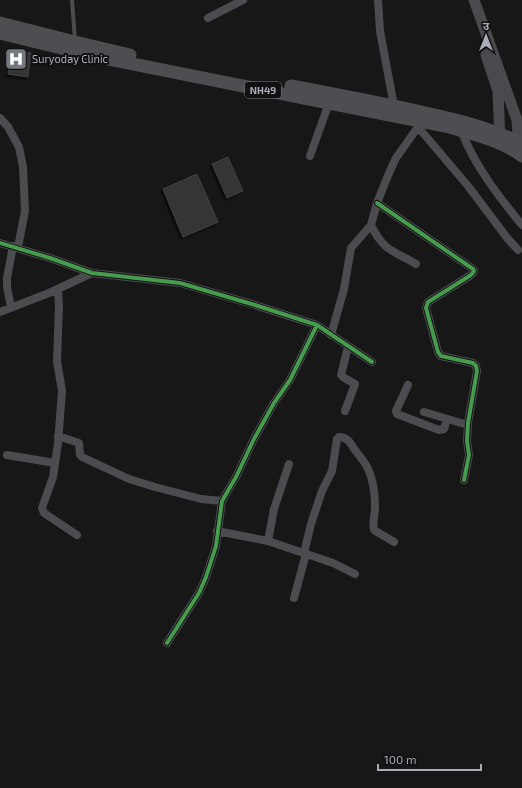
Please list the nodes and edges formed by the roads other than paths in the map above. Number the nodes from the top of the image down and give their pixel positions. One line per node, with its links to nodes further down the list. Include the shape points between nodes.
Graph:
1 (72, 0): 9 (lane)
2 (243, 0): 6 (street)
3 (378, 0): 11 (street, via 380,31)
4 (468, 0): 15 (main road, via 498,91)
5 (474, 0): 16 (main road, via 517,120)
6 (208, 18)
7 (0, 23): 9 (highway, NH49)
8 (0, 34): 10 (highway, NH49, via 98,57)
9 (75, 42): 11 (highway, NH49, via 198,69)
10 (329, 103): 13 (highway, NH49); 17 (street)
11 (394, 106): 15 (highway, NH49, via 472,124)
12 (0, 118): 22 (street, via 19,146 24,167 25,211)
13 (420, 125): 14 (highway, NH49); 18 (street, via 396,158); 23 (street)
14 (461, 130): 15 (highway, NH49); 20 (street, via 486,177)
15 (500, 139): 16 (highway, NH49)
16 (520, 149)
17 (310, 156)
18 (377, 203): 19 (street); 37 (street, via 473,269 471,275 428,302 426,308 441,356 473,363 476,366)
19 (371, 225): 24 (street, via 383,245); 30 (street, via 351,248 344,289)
20 (522, 225)
21 (0, 243): 22 (street)
22 (16, 247): 25 (street); 27 (street, via 7,278)
23 (518, 250)
24 (416, 264)
25 (92, 273): 26 (street); 29 (street, via 180,283)
26 (58, 289): 27 (street); 38 (street, via 60,307 57,361 62,391)
27 (11, 307): 28 (street)
28 (0, 312)
29 (317, 326): 30 (street); 43 (street, via 290,380 254,439)
30 (331, 335): 31 (street)
31 (348, 347): 32 (street); 34 (street, via 341,375 355,384)
32 (372, 362)
33 (408, 386): 36 (street, via 396,411 397,414 439,430 444,429)
34 (345, 411)
35 (424, 412): 36 (street)
36 (447, 419): 37 (street)
37 (468, 425): 42 (street, via 469,455)
38 (58, 436): 40 (street); 43 (street, via 79,442 82,457 129,479 201,499)
39 (7, 455): 40 (street)
40 (55, 463): 45 (street, via 42,508 44,513)
41 (289, 464): 46 (street, via 274,509)
42 (464, 480)
43 (222, 501): 44 (street)
44 (217, 531): 46 (street); 51 (street, via 216,546 199,593)
45 (77, 535)
46 (268, 541): 48 (street)
47 (394, 542): 48 (street, via 374,530 374,497 367,466 348,440 340,437 337,439 332,472 322,491 311,524)
48 (305, 553): 49 (street); 50 (street)
49 (355, 574)
50 (294, 598)
51 (166, 643)

